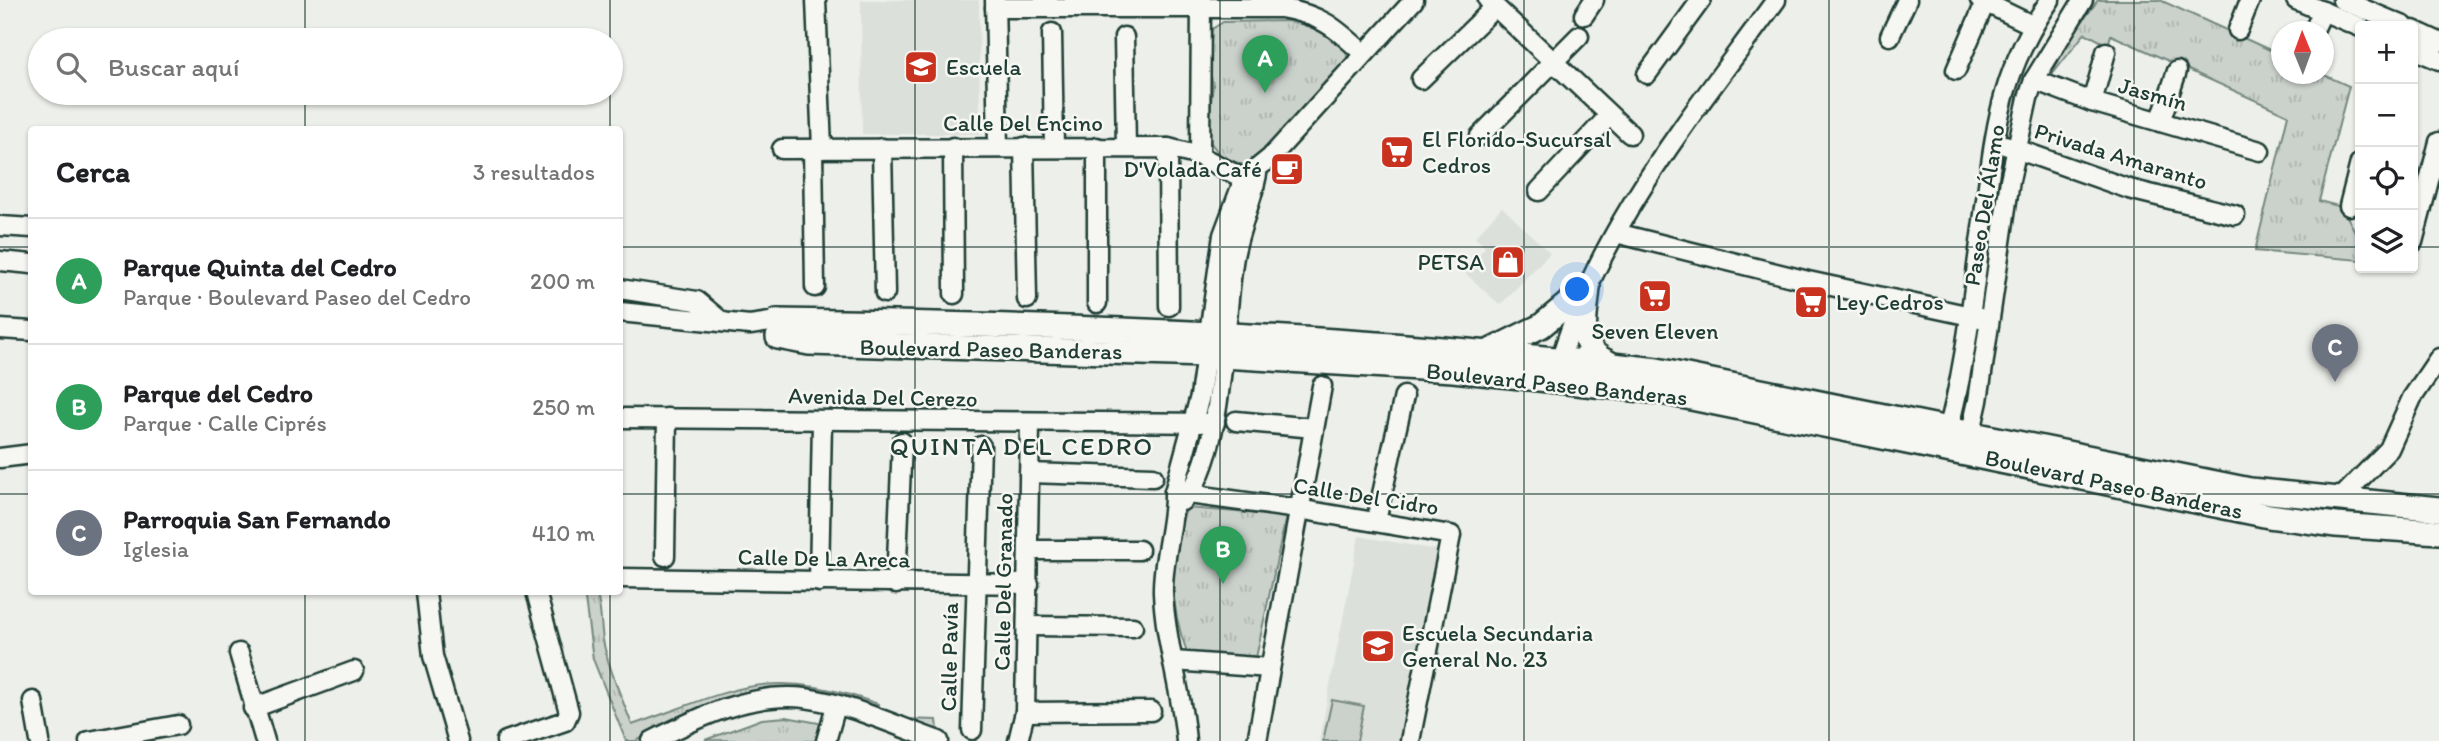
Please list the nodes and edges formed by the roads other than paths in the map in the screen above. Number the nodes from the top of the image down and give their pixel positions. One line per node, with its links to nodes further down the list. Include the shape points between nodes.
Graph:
1 (816, 0): 52 (street)
2 (1414, 0): 28 (street)
3 (1701, 0): 33 (street)
4 (1776, 0): 66 (street, via 1664,154)
5 (1907, 0): 23 (street)
6 (2050, 0): 18 (street, Paseo Del Álamo)
7 (2083, 0): 35 (street, Paseo Del Álamo)
8 (2250, 0): 19 (street)
9 (2296, 0): 15 (street)
10 (1982, 1): 18 (street); 31 (street)
11 (1491, 3): 30 (street); 34 (street)
12 (995, 4): 13 (street); 44 (street)
13 (1201, 4): 28 (street, via 1306,12 1325,21); 55 (street)
14 (2348, 6): 15 (street); 17 (street)
15 (2323, 11): 16 (street)
16 (2318, 21)
17 (2389, 21)
18 (2032, 25): 41 (street, Paseo Del Álamo, via 2002,96)
19 (2238, 30)
20 (2418, 32): 25 (street)
21 (1052, 33): 46 (street)
22 (1579, 36): 30 (street)
23 (1891, 36)
24 (1125, 37): 48 (street)
25 (2439, 42)
26 (2418, 51): 29 (street)
27 (2106, 52): 36 (street)
28 (1364, 54): 57 (street)
29 (2439, 60)
30 (1553, 61): 37 (street); 40 (street)
31 (1956, 70)
32 (2177, 71): 38 (street)
33 (1647, 74)
34 (1421, 79)
35 (2034, 80): 36 (street, Jasmín); 53 (street, Paseo Del Álamo)
36 (2092, 102): 38 (street, Jasmín)
37 (1609, 116): 39 (street); 60 (street)
38 (2160, 122): 54 (street, Jasmín)
39 (1630, 134)
40 (1480, 136)
41 (1993, 142): 53 (street, Privada Amaranto); 56 (street, Paseo Del Álamo)
42 (2439, 142): 63 (street)
43 (953, 147): 44 (street, Calle Del Encino); 49 (street, Calle Del Encino); 73 (street)
44 (998, 147): 45 (street, Calle Del Encino)
45 (1024, 147): 46 (street, Calle Del Encino); 74 (street)
46 (1054, 147): 47 (street, Calle Del Encino)
47 (1097, 147): 48 (street, Calle Del Encino); 75 (street)
48 (1126, 147): 50 (street, Calle Del Encino)
49 (882, 148): 52 (street, Calle Del Encino); 72 (street)
50 (1168, 148): 55 (street, Calle Del Encino); 76 (street)
51 (782, 149): 52 (street, Calle Del Encino)
52 (818, 149): 69 (street)
53 (2016, 149): 58 (street, Paseo Del Álamo); 62 (street, Privada Amaranto, via 2129,189)
54 (2260, 151)
55 (1200, 156): 57 (street, Calle Del Encino)
56 (1987, 176): 58 (street); 78 (street, Paseo Del Álamo)
57 (1252, 178): 84 (street)
58 (2010, 180): 79 (street, Paseo Del Álamo)
59 (2355, 183): 61 (street)
60 (1539, 191)
61 (2349, 206)
62 (2235, 215)
63 (2418, 223)
64 (0, 226): 65 (street)
65 (28, 228)
66 (1616, 233): 70 (street); 78 (street, via 1817,284)
67 (0, 261): 68 (street)
68 (28, 264)
69 (815, 287)
70 (1588, 287): 85 (main road, via 1541,326); 87 (main road, via 1587,345 1595,356); 88 (street)
71 (623, 289): 80 (street, via 696,301)
72 (885, 293)
73 (954, 294)
74 (1027, 299)
75 (1097, 303)
76 (1169, 306)
77 (623, 312): 80 (street, Boulevard Paseo Banderas)
78 (1968, 316): 79 (street); 99 (street, Paseo Del Álamo)
79 (1990, 320): 101 (street, Paseo Del Álamo)
80 (721, 321): 81 (street, Boulevard Paseo Banderas)
81 (778, 329): 84 (main road, Boulevard Paseo Banderas)
82 (0, 330): 83 (street)
83 (28, 331)
84 (1216, 344): 85 (main road, Boulevard Paseo Banderas); 88 (main road, Boulevard Paseo Banderas, via 1453,370); 97 (street); 98 (street)
85 (1486, 353): 88 (main road, Boulevard Paseo Banderas)
86 (2439, 358): 108 (street, via 2412,398 2389,449)
87 (1613, 365): 88 (main road, Boulevard Paseo Banderas); 99 (main road, Boulevard Paseo Banderas, via 1839,408)
88 (1558, 369): 99 (main road, Boulevard Paseo Banderas, via 1662,392)
89 (1322, 386): 96 (street)
90 (1404, 396): 111 (street)
91 (623, 418): 92 (street, Avenida Del Cerezo)
92 (667, 418): 93 (street, Avenida Del Cerezo); 115 (street)
93 (822, 421): 95 (street, Avenida Del Cerezo); 117 (street)
94 (1236, 421): 96 (street)
95 (1030, 424): 97 (street, Avenida Del Cerezo, via 1146,424 1175,435); 105 (street, Calle Del Granado)
96 (1314, 428): 109 (street)
97 (1193, 429): 98 (street, Avenida Del Cerezo); 107 (street)
98 (1213, 429): 107 (street)
99 (1946, 438): 101 (main road, Boulevard Paseo Banderas)
100 (902, 442): 118 (street)
101 (1969, 442): 108 (main road, Boulevard Paseo Banderas, via 2250,490); 112 (main road, Boulevard Paseo Banderas, via 2269,516)
102 (981, 446): 120 (street, Calle Pavía)
103 (28, 454): 104 (street)
104 (0, 458)
105 (1030, 473): 106 (street); 113 (street, Calle Del Granado)
106 (1153, 477)
107 (1179, 498): 109 (street, Calle Del Cidro); 126 (street, via 1163,573)
108 (2339, 500): 110 (main road, Boulevard Paseo Banderas)
109 (1298, 509): 111 (street, Calle Del Cidro); 127 (street)
110 (2439, 509)
111 (1376, 521): 148 (street, Calle Del Cidro, via 1451,535)
112 (2439, 532)
113 (1029, 550): 114 (street); 119 (street, Calle Del Granado)
114 (1139, 550)
115 (665, 556)
116 (623, 578): 117 (street, Calle De La Areca)
117 (819, 582): 118 (street, Calle De La Areca)
118 (896, 584): 120 (street, Calle De La Areca)
119 (1029, 584): 120 (street, Calle De La Areca); 123 (street, Calle Del Granado)
120 (975, 586): 135 (street, Calle Pavía)
121 (426, 595): 140 (street, via 433,656)
122 (537, 595): 141 (street, via 569,712 565,720)
123 (1028, 626): 124 (street); 133 (street, Calle Del Granado)
124 (1133, 627)
125 (239, 653): 131 (street)
126 (1174, 661): 127 (street); 146 (street)
127 (1270, 668): 147 (street)
128 (354, 671): 131 (street)
129 (33, 701): 137 (street)
130 (836, 706): 136 (street, via 805,698 732,705); 143 (street); 144 (street)
131 (253, 708): 139 (street)
132 (1151, 711): 133 (street)
133 (1025, 712): 145 (street, Calle Del Granado)
134 (178, 725): 138 (street)
135 (972, 730)
136 (686, 733): 142 (street)
137 (40, 741)
138 (89, 741)
139 (265, 741)
140 (458, 741)
141 (506, 741)
142 (652, 741)
143 (826, 741)
144 (939, 741)
145 (1018, 741)
146 (1186, 741)
147 (1257, 741)
148 (1410, 741)

